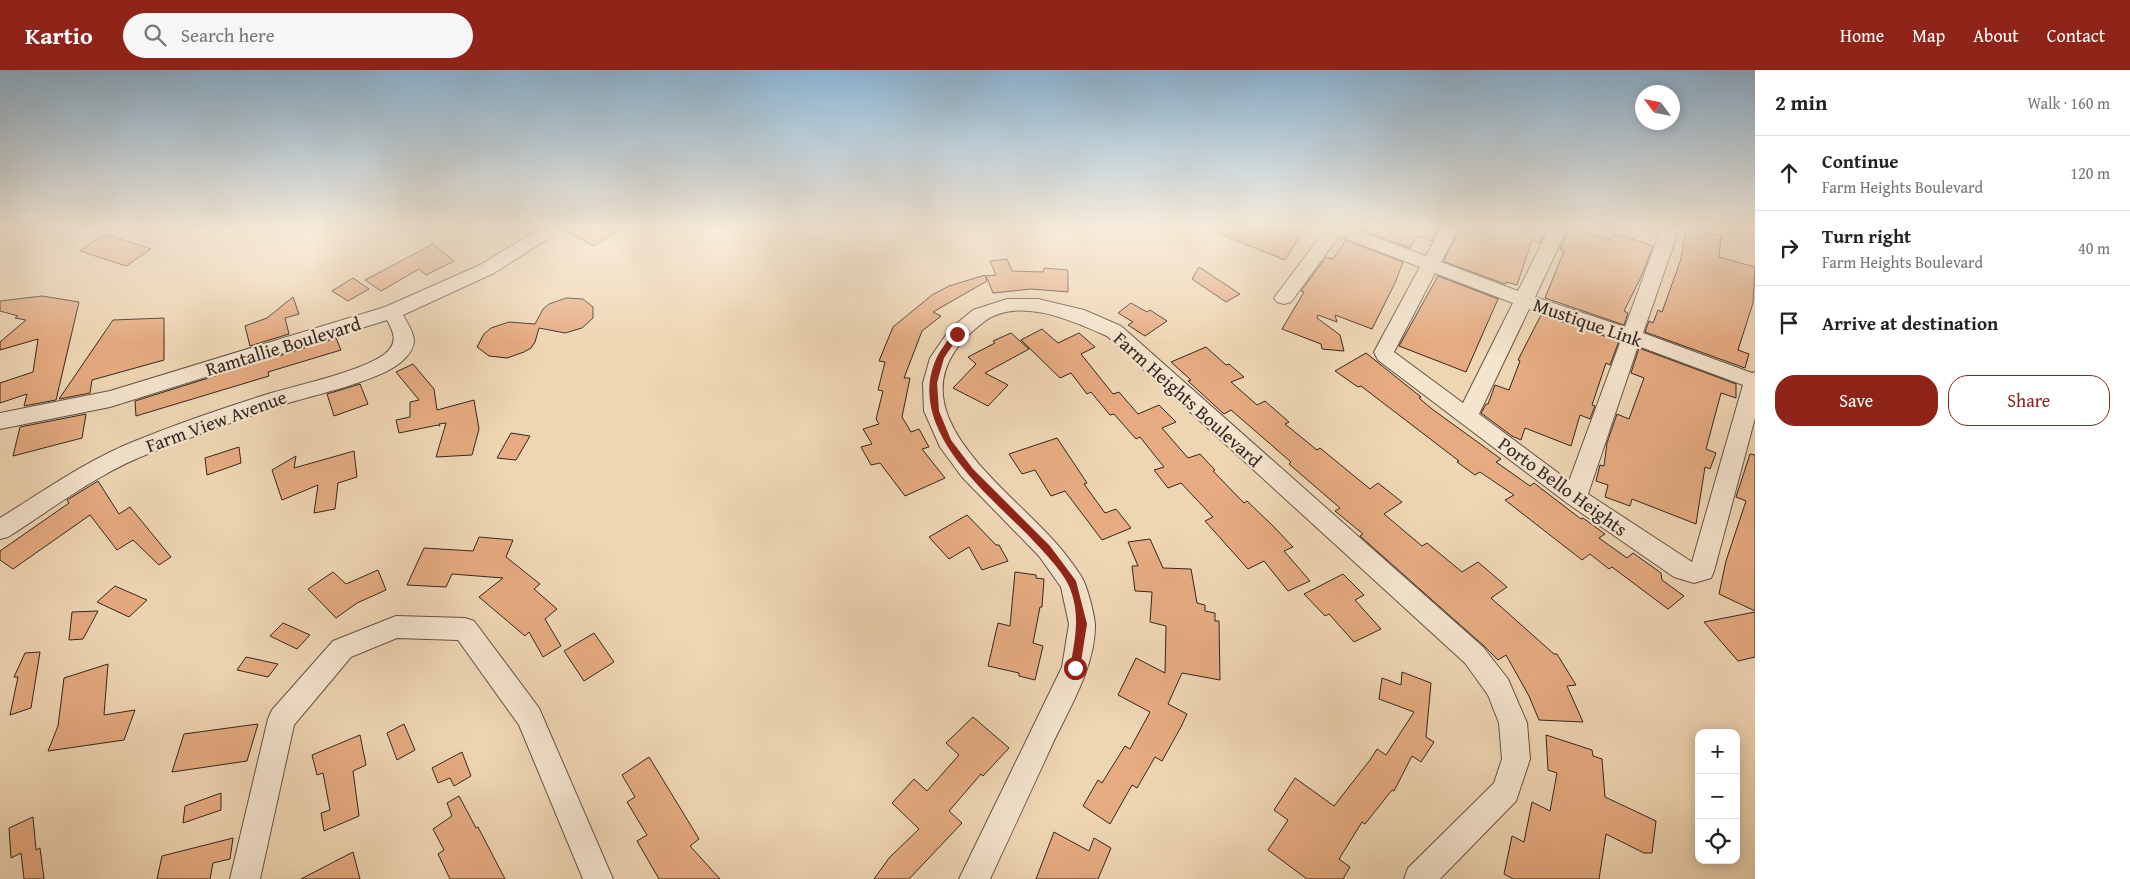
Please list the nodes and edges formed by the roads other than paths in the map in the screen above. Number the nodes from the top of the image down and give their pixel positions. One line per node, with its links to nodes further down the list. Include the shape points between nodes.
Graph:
1 (489, 267): 9 (street, Ramtallie Boulevard)
2 (1308, 267): 7 (street)
3 (1428, 267): 12 (street, Porto Bello Heights, via 1384,352)
4 (1434, 267): 8 (street, Mustique Link)
5 (1539, 267): 8 (street)
6 (1657, 267): 10 (street)
7 (1284, 298)
8 (1523, 300): 10 (street, Mustique Link); 12 (street)
9 (392, 312): 13 (street, Ramtallie Boulevard, via 110,399); 15 (street, Farm View Avenue, via 405,335 404,345 392,360 366,372 277,398 142,447 99,468)
10 (1633, 337): 11 (street, Mustique Link); 14 (street)
11 (1755, 380): 14 (street, Porto Bello Heights, via 1702,570 1694,573 1683,570)
12 (1466, 416): 14 (street, Porto Bello Heights)
13 (0, 421)
14 (1575, 497)
15 (0, 530)
16 (245, 879): 17 (street, via 282,719 342,649 396,628 465,629 529,717)
17 (598, 879)
18 (974, 879): 19 (street, Farm Heights Boulevard, via 1075,668 1082,624 1073,584 1047,549 970,471 948,441 935,411 933,383 940,358 957,334 980,315 1007,305 1038,305 1077,315 1114,331 1474,655 1499,688 1513,723 1516,759 1506,791)
19 (1419, 879)

